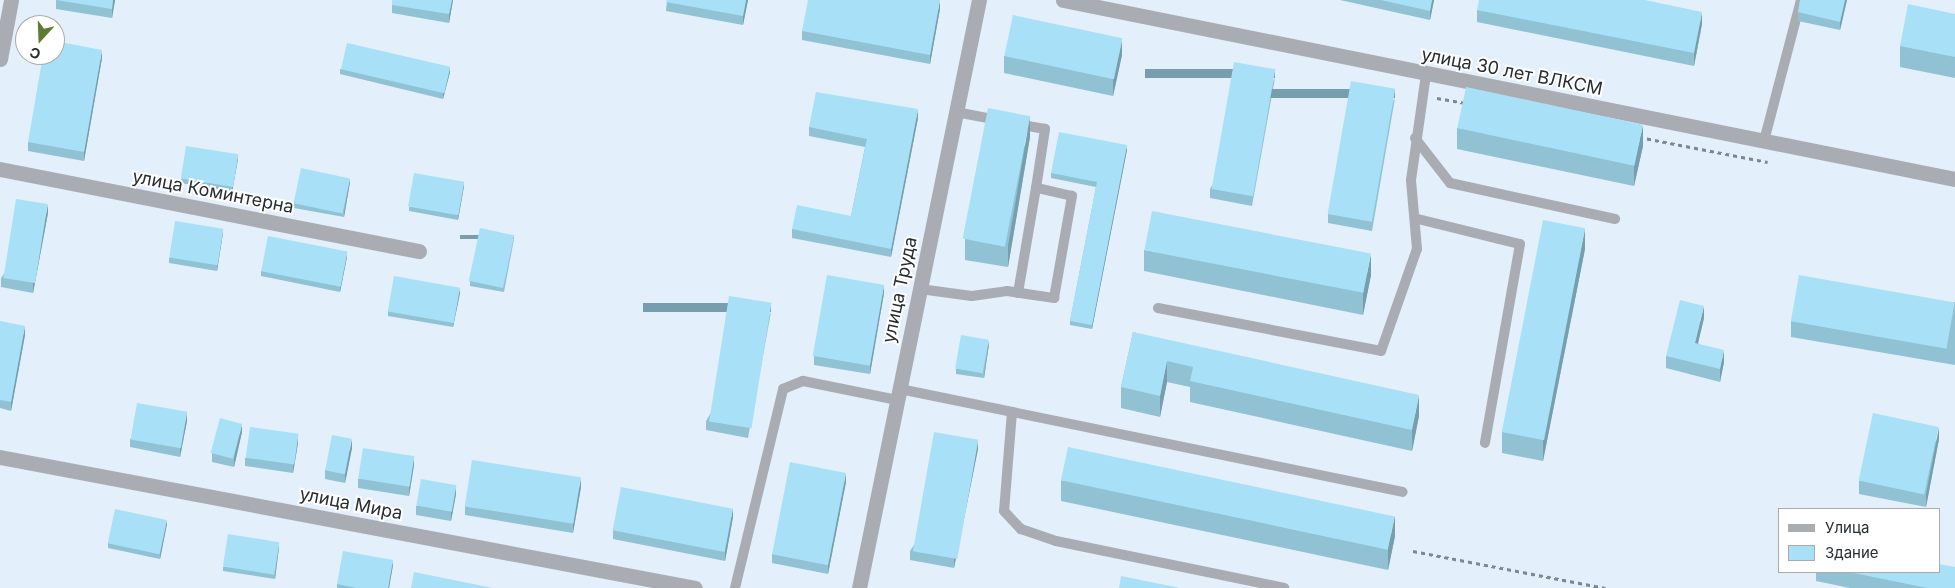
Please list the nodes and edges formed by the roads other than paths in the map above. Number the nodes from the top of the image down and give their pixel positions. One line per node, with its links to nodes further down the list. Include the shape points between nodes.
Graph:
1 (11, 0): 5 (street)
2 (979, 0): 7 (street, улица Труда)
3 (1063, 0): 6 (street, улица 30 лет ВЛКСМ)
4 (1801, 0): 9 (lane)
5 (0, 59)
6 (1426, 75): 8 (lane); 9 (street, улица 30 лет ВЛКСМ)
7 (956, 112): 12 (lane, via 1045,129); 16 (street, улица Труда)
8 (1415, 138): 13 (lane, via 1450,183); 14 (lane, via 1412,180)
9 (1764, 141): 11 (street, улица 30 лет ВЛКСМ)
10 (0, 169): 15 (street, улица Коминтерна)
11 (1955, 178)
12 (1036, 188): 17 (lane); 17 (lane, via 1072,196 1054,298)
13 (1615, 218)
14 (1418, 219): 18 (lane, via 1416,250 1381,351); 21 (lane, via 1520,244)
15 (419, 251)
16 (920, 289): 17 (lane, via 972,296); 19 (street, улица Труда)
17 (1018, 293)
18 (1158, 308)
19 (898, 394): 20 (lane); 25 (lane, via 803,381 783,389); 26 (street, улица Труда)
20 (1012, 412): 23 (lane); 27 (lane, via 1004,511 1021,529 1056,541)
21 (1485, 444)
22 (0, 457): 24 (street, улица Мира)
23 (1403, 492)
24 (695, 588)
25 (735, 588)
26 (859, 588)
27 (1284, 588)

